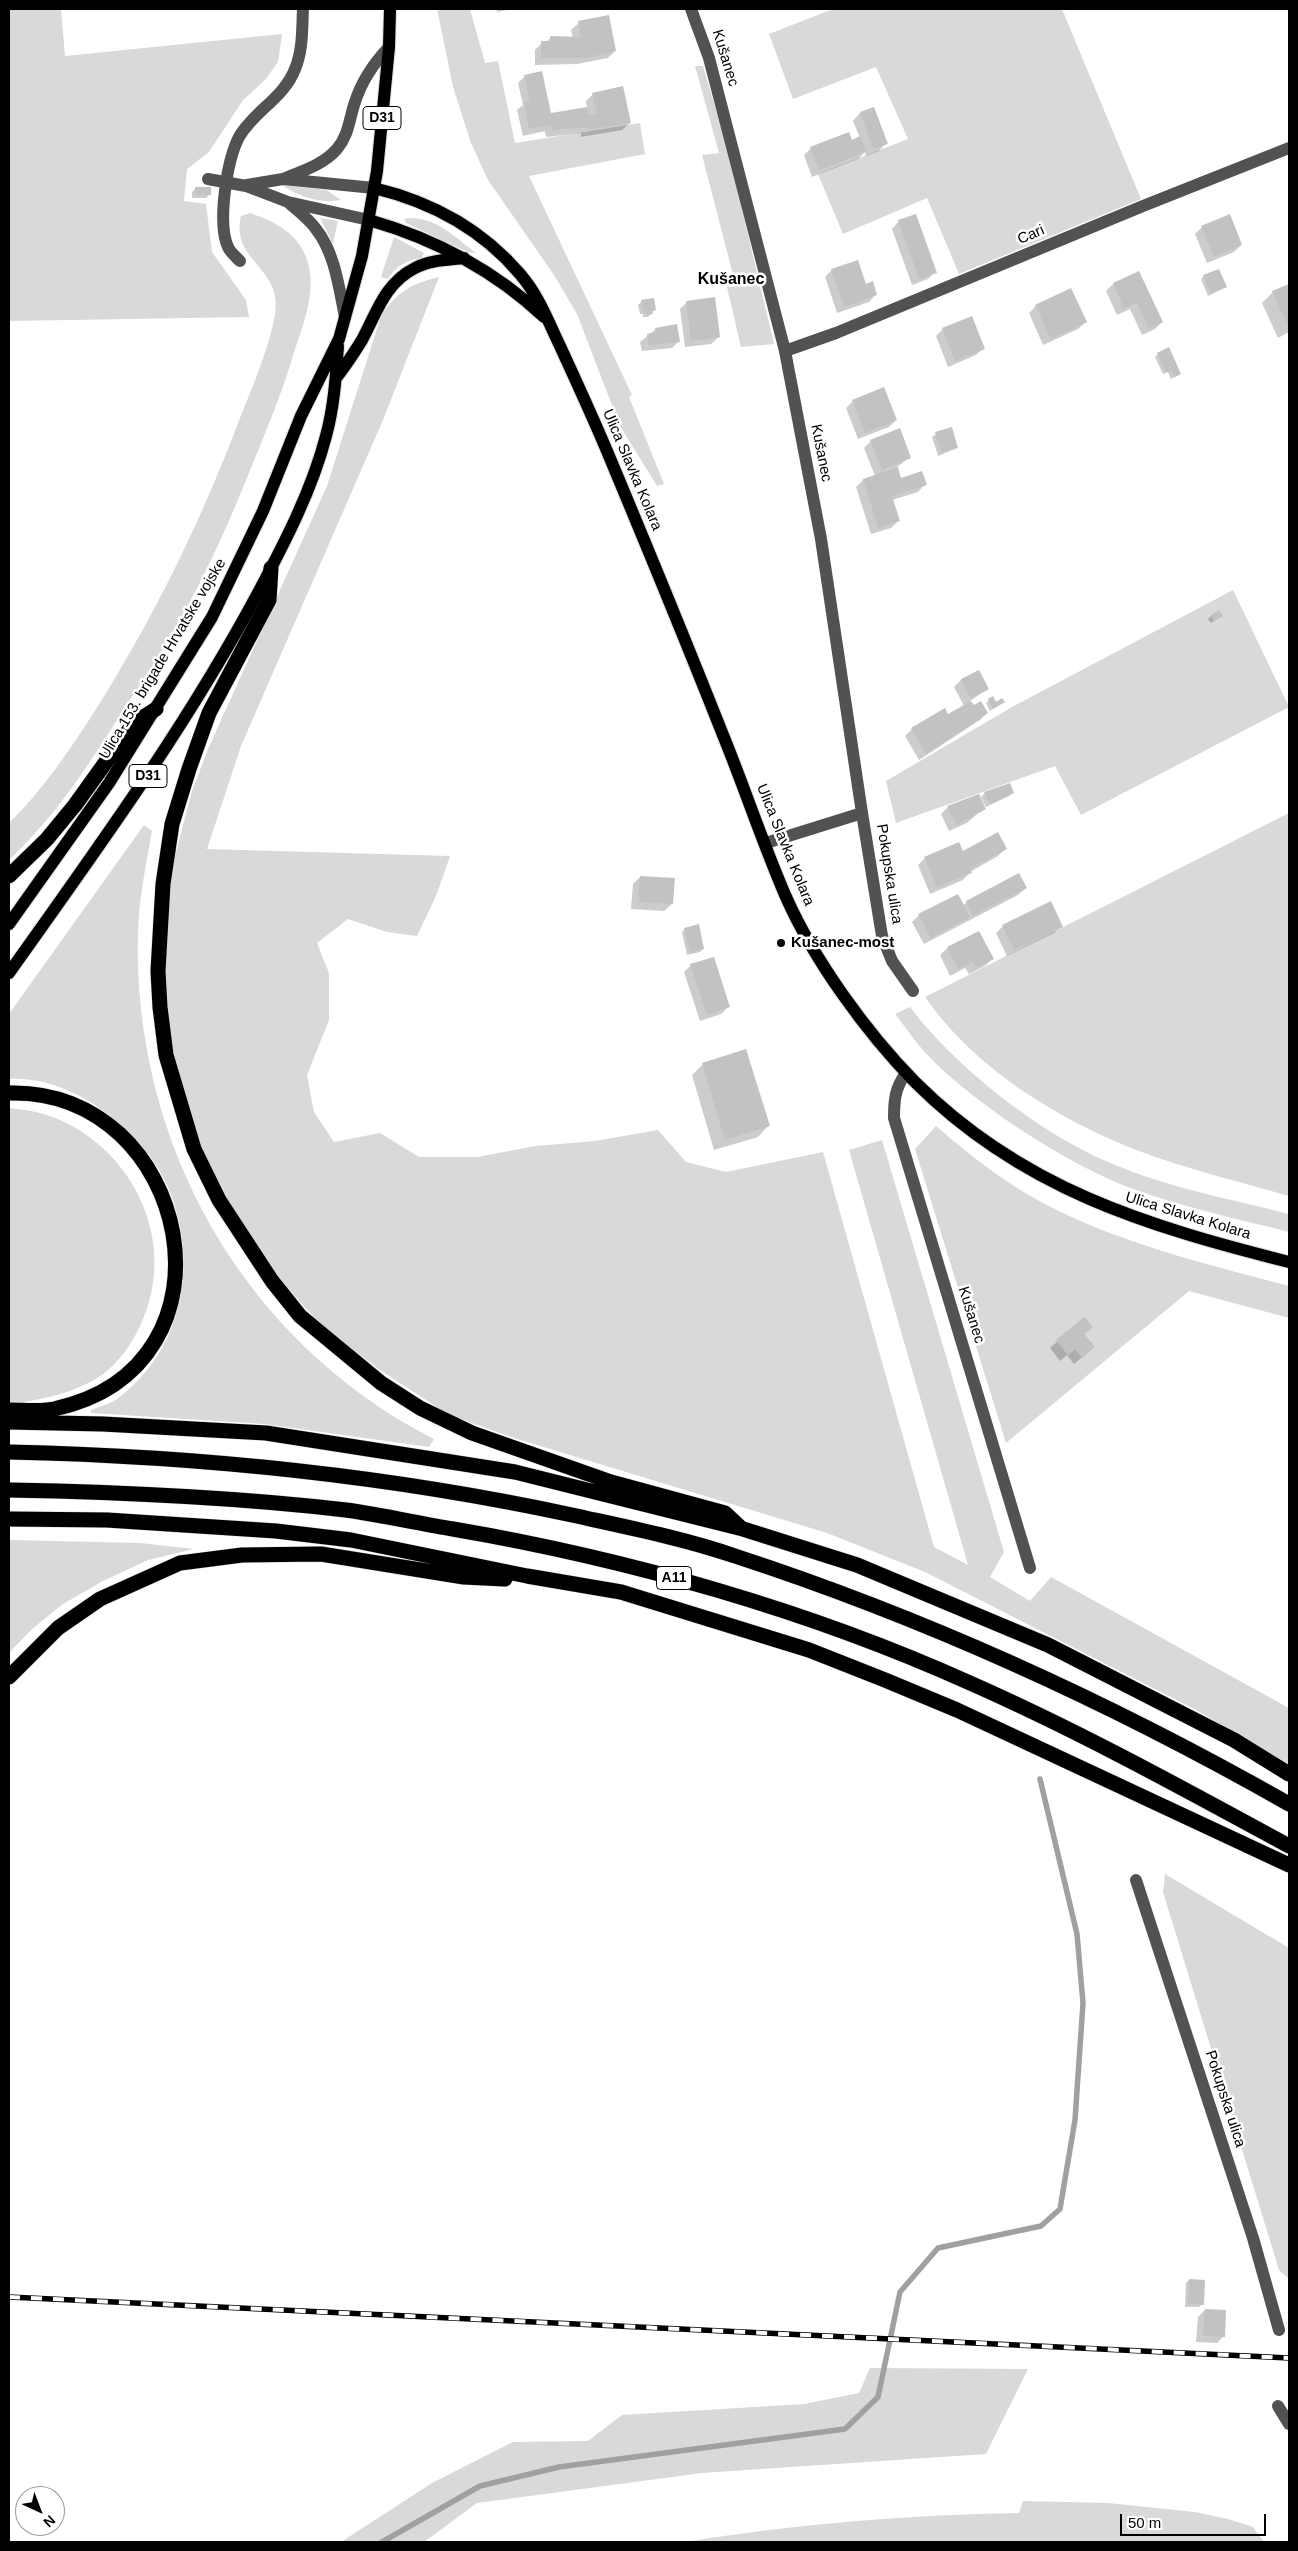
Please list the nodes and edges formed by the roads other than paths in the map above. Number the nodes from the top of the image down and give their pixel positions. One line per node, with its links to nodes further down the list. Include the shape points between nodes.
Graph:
1 (303, 9): 8 (street, via 301,47 295,70 280,94 240,137)
2 (390, 9): 4 (main road, Ulica 153. brigade Hrvatske vojske / D31)
3 (691, 9): 18 (street, Kušanec, via 709,58)
4 (389, 47): 7 (street, via 362,82 348,130 337,150 314,167); 10 (main road, Ulica 153. brigade Hrvatske vojske / D31)
5 (1289, 148): 18 (street, Cari)
6 (208, 179): 8 (street)
7 (283, 179): 9 (street); 10 (street)
8 (226, 182): 9 (street); 14 (street, via 224,227 228,248)
9 (246, 186): 11 (street)
10 (374, 188): 12 (main road, Ulica 153. brigade Hrvatske vojske / D31); 16 (main road, Ulica Slavka Kolara, via 421,202 454,217 478,234 522,277 538,297)
11 (288, 202): 12 (street); 15 (street, via 310,221 324,242 338,282)
12 (369, 220): 13 (main road, Ulica Slavka Kolara); 15 (main road, Ulica 153. brigade Hrvatske vojske / D31)
13 (464, 258): 16 (main road, Ulica Slavka Kolara, via 522,296); 19 (main road, via 441,260 401,276 387,290 363,338)
14 (240, 261)
15 (345, 317): 17 (main road, Ulica 153. brigade Hrvatske vojske / D31)
16 (548, 320): 23 (main road, Ulica Slavka Kolara, via 674,612)
17 (339, 339): 19 (main road, Ulica 153. brigade Hrvatske vojske / D31); 21 (main road, Ulica 153. brigade Hrvatske vojske / D31, via 301,416 240,561 212,616)
18 (785, 351): 22 (street, Kušanec, via 821,539)
19 (336, 378): 20 (main road, Ulica 153. brigade Hrvatske vojske / D31, via 326,436 316,467)
20 (271, 568): 26 (main road, Ulica 153. brigade Hrvatske vojske / D31, via 228,650 156,762); 36 (highway, via 269,600 209,713 189,769 172,824 163,884 158,971 166,1056 198,1158 218,1200 300,1316 381,1383 420,1408 472,1433 611,1482 725,1513)
21 (156, 709): 24 (highway, via 134,723 76,805); 25 (main road, Ulica 153. brigade Hrvatske vojske / D31, via 109,783)
22 (862, 813): 23 (street); 27 (street, Pokupska ulica, via 882,936 892,961)
23 (766, 843): 28 (main road, Ulica Slavka Kolara, via 787,899 834,982)
24 (9, 876)
25 (9, 924)
26 (9, 973)
27 (913, 991)
28 (906, 1073): 30 (main road, Ulica Slavka Kolara, via 976,1134 1029,1170 1082,1197 1140,1221); 37 (street, Kušanec, via 898,1084 894,1099 894,1118)
29 (9, 1093): 31 (highway, via 32,1092 74,1103 108,1123 139,1155 159,1187 171,1223 176,1258 174,1300 155,1343 133,1372 100,1394 53,1410)
30 (1289, 1262)
31 (9, 1410)
32 (9, 1422): 36 (highway, via 266,1433 515,1472)
33 (9, 1452): 41 (highway, A11, via 108,1454 275,1467 380,1480 515,1503 648,1532 733,1555 961,1640 1214,1762)
34 (9, 1490): 42 (highway, A11, via 108,1492 350,1511 503,1538 649,1571 817,1623 968,1681)
35 (9, 1518): 38 (highway, via 107,1520 276,1531 350,1540)
36 (743, 1529): 40 (highway, via 856,1565 1048,1645 1234,1740)
37 (1030, 1568)
38 (527, 1576): 39 (highway, via 502,1579 464,1577 321,1554 242,1555 180,1564 100,1599 58,1628); 43 (highway, via 621,1592 809,1650 957,1710)
39 (9, 1677)
40 (1289, 1774)
41 (1289, 1804)
42 (1289, 1846)
43 (1289, 1865)
44 (1136, 1880): 45 (street, Pokupska ulica, via 1253,2238)
45 (1279, 2330)
46 (1278, 2406): 47 (street)
47 (1289, 2424)

